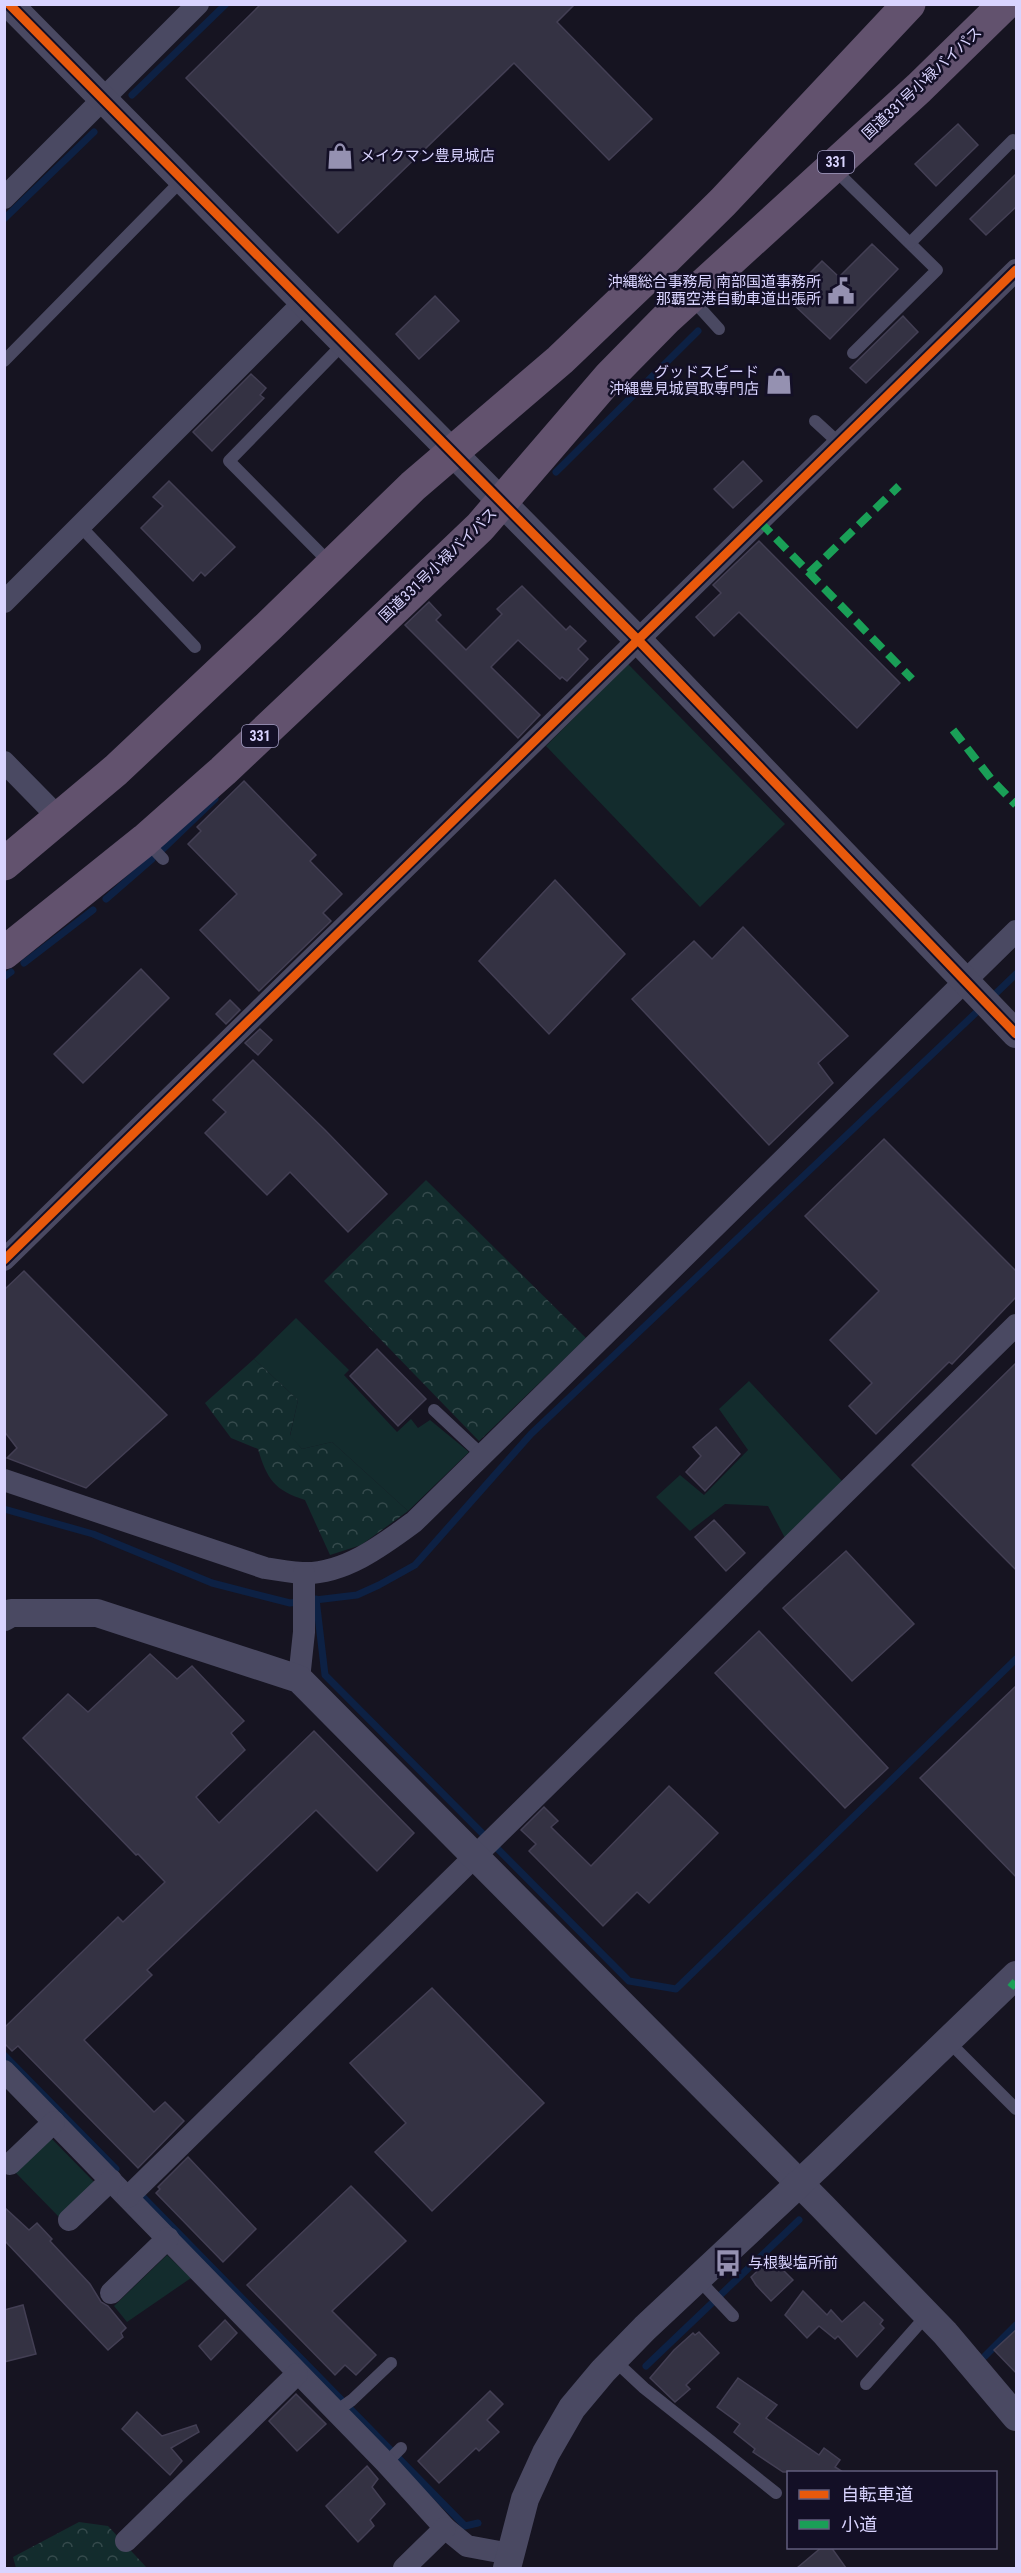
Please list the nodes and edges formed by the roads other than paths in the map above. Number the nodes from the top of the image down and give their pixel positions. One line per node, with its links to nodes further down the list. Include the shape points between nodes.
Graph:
1 (9, 4): 5 (street)
2 (198, 4): 5 (street)
3 (909, 4): 20 (highway, via 648,276 560,360)
4 (1005, 4): 7 (highway, 国道331号小禄バイパス / 331)
5 (103, 100): 8 (street); 9 (street)
6 (1017, 144): 10 (lane, via 1013,140)
7 (831, 166): 10 (lane); 12 (highway, 国道331号小禄バイパス / 331)
8 (183, 179): 13 (street); 17 (lane)
9 (4, 198)
10 (910, 243): 16 (lane, via 937,270)
11 (1017, 270): 19 (street)
12 (689, 296): 14 (lane); 21 (highway, 国道331号小禄バイパス / 331, via 610,376)
13 (304, 302): 15 (street); 22 (street)
14 (719, 328)
15 (345, 342): 20 (street); 23 (lane, via 229,461)
16 (853, 352)
17 (4, 361)
18 (815, 421): 19 (lane)
19 (840, 444): 25 (street)
20 (452, 452): 21 (street); 23 (highway)
21 (502, 503): 25 (street); 31 (highway, 国道331号小禄バイパス / 331, via 223,771 154,850)
22 (81, 527): 24 (street); 26 (lane)
23 (331, 565): 28 (highway)
24 (4, 602)
25 (639, 641): 32 (street); 34 (street)
26 (195, 647)
27 (4, 762): 28 (street)
28 (60, 819): 29 (highway)
29 (4, 864)
30 (1017, 931): 32 (street)
31 (4, 953)
32 (966, 981): 33 (street); 37 (street)
33 (1017, 1034)
34 (4, 1260)
35 (1017, 1325): 42 (street)
36 (434, 1410): 37 (lane)
37 (482, 1455): 39 (street, via 414,1522 377,1550 342,1566)
38 (4, 1480): 39 (street, via 265,1568)
39 (304, 1573): 41 (street)
40 (4, 1617): 41 (street, via 11,1613 97,1613)
41 (300, 1679): 42 (street)
42 (477, 1856): 50 (street); 51 (street)
43 (1017, 1975): 44 (street)
44 (948, 2041): 46 (lane); 50 (street)
45 (4, 2071): 47 (street)
46 (1017, 2109)
47 (54, 2122): 48 (street); 49 (street)
48 (10, 2164)
49 (111, 2180): 51 (street); 52 (street)
50 (800, 2183): 54 (street); 56 (street)
51 (128, 2197): 53 (street)
52 (69, 2220)
53 (168, 2238): 55 (street); 60 (street)
54 (702, 2283): 57 (lane); 58 (street)
55 (111, 2293)
56 (927, 2315): 61 (lane); 63 (street)
57 (733, 2316)
58 (614, 2360): 64 (lane); 67 (street, via 572,2408 546,2453 525,2499)
59 (391, 2363): 62 (lane)
60 (297, 2374): 62 (street); 66 (street)
61 (866, 2384)
62 (344, 2406): 65 (street, via 394,2456)
63 (1017, 2417)
64 (776, 2493)
65 (445, 2528): 67 (street, via 467,2546); 68 (street)
66 (126, 2541)
67 (508, 2561)
68 (404, 2568)

